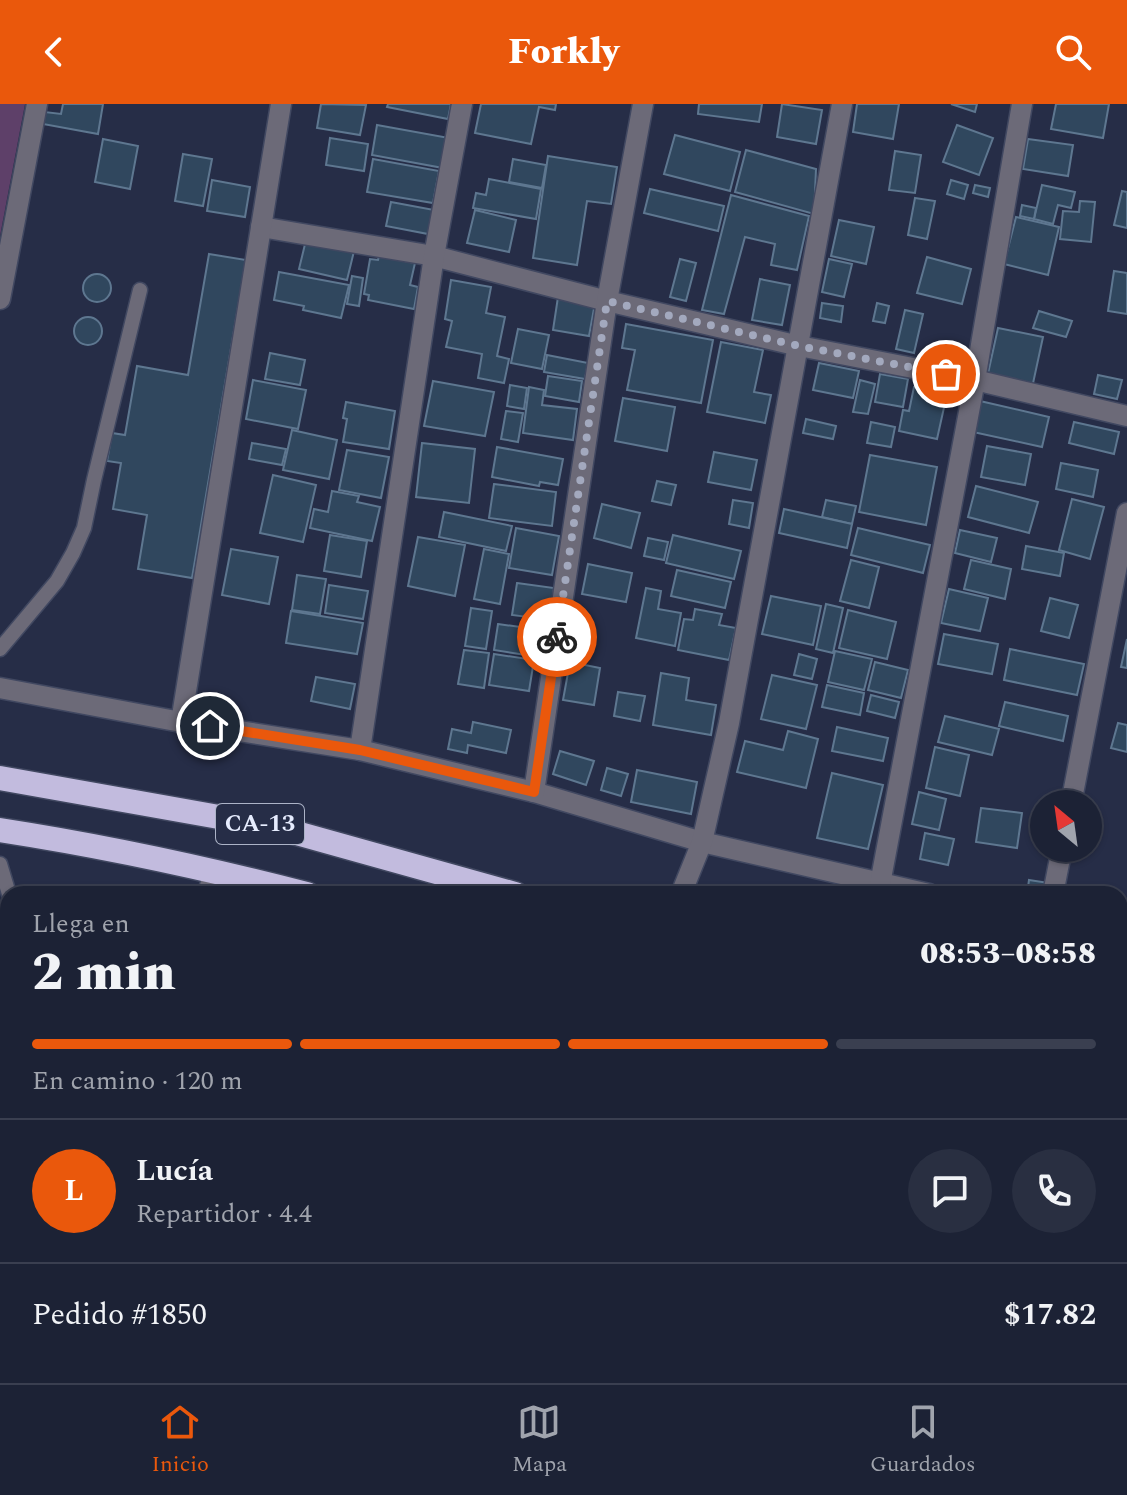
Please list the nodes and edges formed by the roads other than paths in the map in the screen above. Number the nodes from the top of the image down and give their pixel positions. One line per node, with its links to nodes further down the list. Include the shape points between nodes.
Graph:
1 (37, 104): 10 (street)
2 (281, 104): 7 (street)
3 (462, 104): 8 (street)
4 (643, 104): 11 (street)
5 (842, 104): 12 (street)
6 (1022, 104): 13 (street)
7 (261, 227): 8 (street); 18 (street)
8 (434, 256): 11 (street); 19 (street)
9 (140, 290): 16 (lane, via 84,528 57,581)
10 (0, 299)
11 (607, 301): 12 (street); 22 (street)
12 (799, 346): 13 (street); 24 (street)
13 (975, 380): 14 (street); 28 (street)
14 (1127, 416)
15 (1127, 513): 21 (street)
16 (0, 649)
17 (0, 688): 18 (street)
18 (181, 722): 19 (street)
19 (360, 750): 22 (street)
20 (0, 778): 31 (highway, CA-13, via 275,827)
21 (1074, 790)
22 (534, 792): 24 (street)
23 (0, 830): 27 (highway, CA-13, via 71,841)
24 (702, 842): 28 (street); 32 (street)
25 (1059, 862): 34 (street)
26 (0, 864): 29 (lane)
27 (223, 879): 30 (highway, CA-13)
28 (880, 884): 33 (street)
29 (7, 886)
30 (262, 886)
31 (486, 886)
32 (684, 886)
33 (890, 886)
34 (1055, 886)

